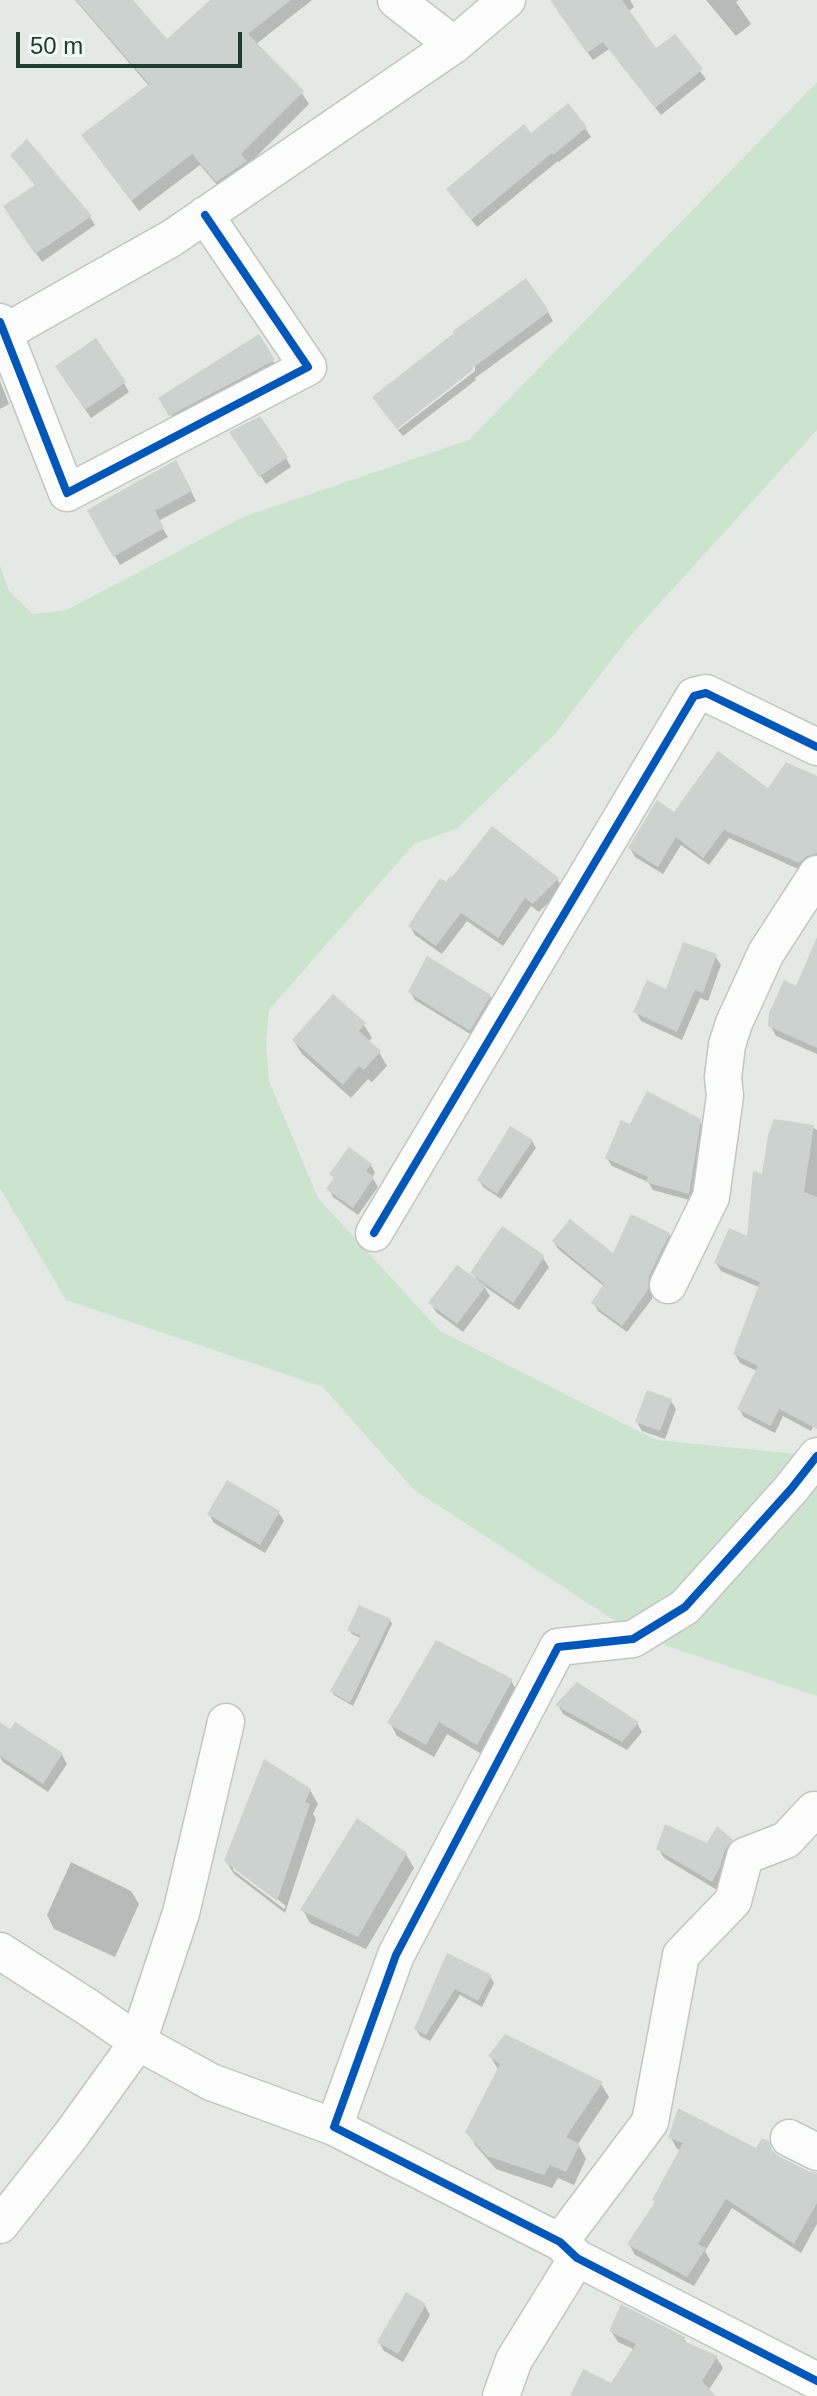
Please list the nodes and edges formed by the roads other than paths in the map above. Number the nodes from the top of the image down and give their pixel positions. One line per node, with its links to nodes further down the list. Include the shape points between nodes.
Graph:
1 (396, 0): 3 (street)
2 (507, 0): 3 (street)
3 (454, 45): 4 (street)
4 (205, 215): 5 (street, via 172,238); 5 (street, via 308,367 67,493)
5 (2, 328)
6 (817, 747): 8 (street, via 706,693 694,696)
7 (817, 874): 9 (street, via 766,953 734,1023 727,1045 711,1197)
8 (374, 1233)
9 (668, 1285)
10 (817, 1456): 15 (street, via 685,1607 633,1639 558,1647 396,1955)
11 (226, 1722): 14 (street, via 181,1913)
12 (817, 1811): 17 (street, via 786,1840 745,1856 733,1901 681,1955 650,2122)
13 (0, 1951): 14 (street)
14 (138, 2042): 15 (street, via 211,2082); 16 (street)
15 (334, 2127): 17 (street)
16 (0, 2225)
17 (568, 2250): 18 (street); 19 (street)
18 (817, 2381)
19 (501, 2396)

